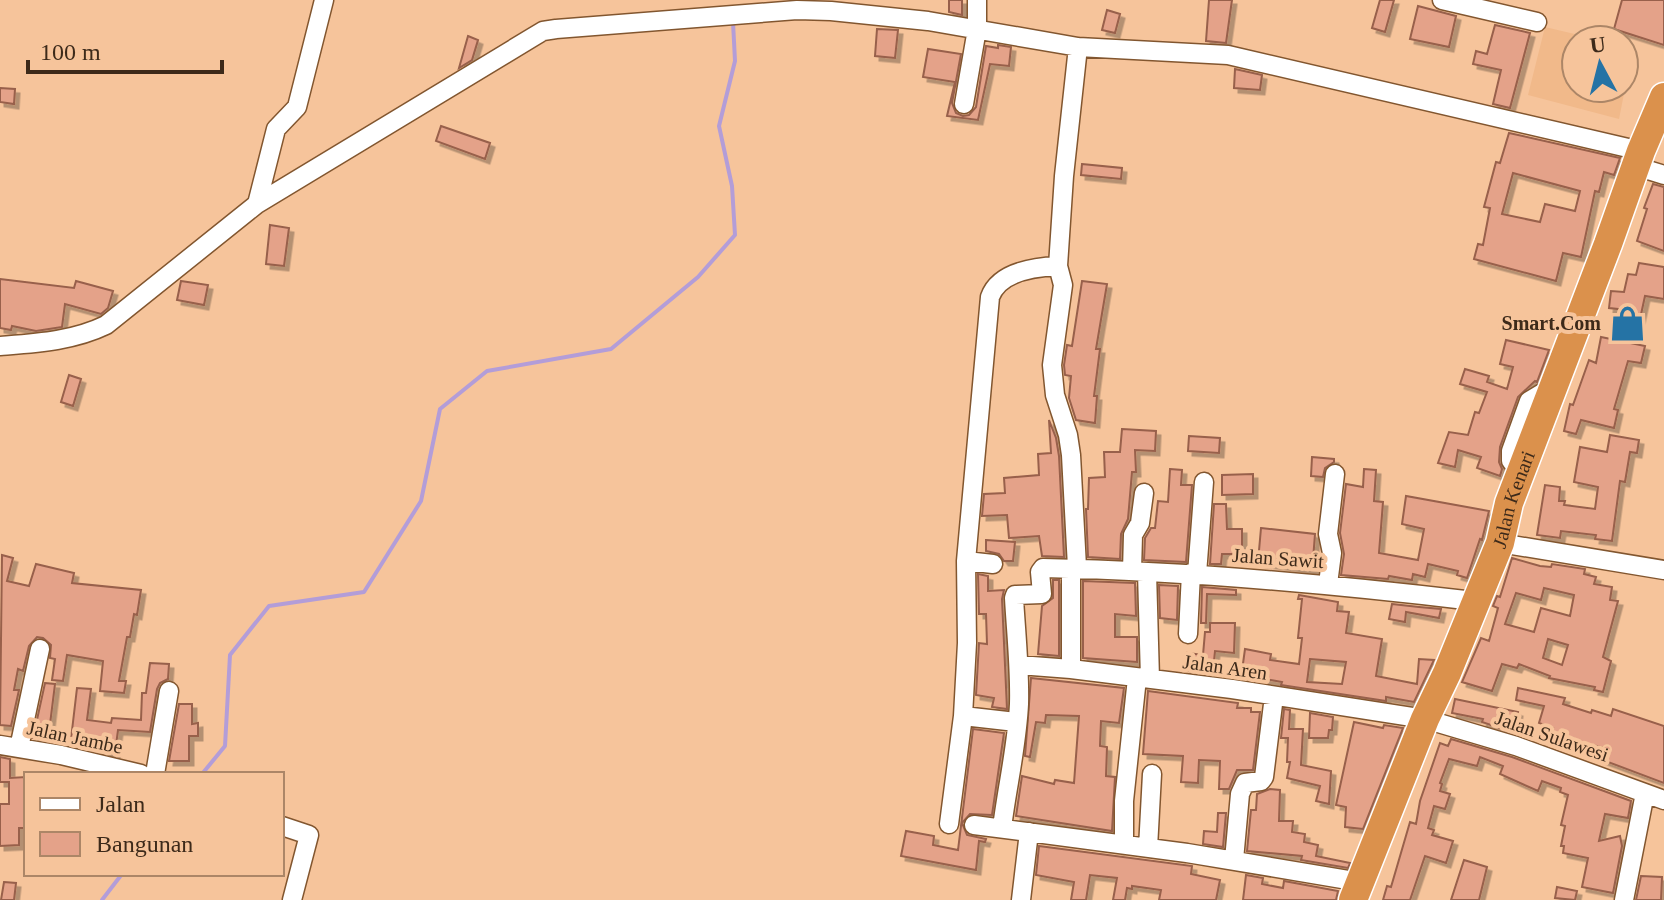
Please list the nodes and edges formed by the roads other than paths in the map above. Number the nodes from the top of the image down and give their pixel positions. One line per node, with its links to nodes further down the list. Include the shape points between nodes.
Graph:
1 (324, 0): 12 (street, via 297,107 276,129)
2 (977, 0): 6 (street)
3 (1442, 0): 5 (street)
4 (756, 9): 6 (street, via 831,11); 12 (street, via 543,31)
5 (1537, 22)
6 (977, 29): 7 (street); 9 (street)
7 (1078, 47): 10 (street, via 1228,55); 13 (street)
8 (1664, 97): 10 (highway, Jalan Kenari)
9 (964, 104)
10 (1638, 158): 11 (street); 18 (highway, Jalan Kenari)
11 (1664, 175)
12 (257, 204): 14 (street, via 106,325 68,339)
13 (1060, 273): 19 (street, via 1024,270 996,286 990,297); 21 (street, via 1053,376 1071,455)
14 (0, 346)
15 (1335, 474): 25 (street)
16 (1204, 482): 24 (street)
17 (1144, 493): 23 (street, via 1133,535)
18 (1500, 543): 22 (street); 26 (highway, Jalan Kenari)
19 (966, 561): 20 (street); 34 (street)
20 (993, 564)
21 (1074, 568): 23 (street, Jalan Sawit); 29 (street, via 1043,568 1042,594 1015,595); 30 (street)
22 (1664, 570)
23 (1140, 571): 24 (street, Jalan Sawit); 31 (street)
24 (1194, 574): 25 (street, Jalan Sawit); 27 (street)
25 (1328, 584): 26 (street, Jalan Sawit)
26 (1474, 601): 35 (highway, Jalan Kenari)
27 (1188, 634)
28 (40, 649): 37 (street)
29 (1019, 665): 30 (street, Jalan Aren); 36 (street)
30 (1071, 669): 31 (street, Jalan Aren)
31 (1144, 678): 33 (street, Jalan Aren); 40 (street)
32 (169, 691): 39 (street)
33 (1274, 696): 35 (street, Jalan Aren); 50 (street, via 1264,777 1245,783 1240,794)
34 (963, 716): 36 (street); 43 (street)
35 (1425, 719): 41 (street, Jalan Sulawesi); 51 (highway, Jalan Kenari)
36 (1016, 722): 46 (street)
37 (9, 746): 38 (street, Jalan Jambe)
38 (132, 772)
39 (155, 772)
40 (1127, 773): 48 (street); 49 (street, via 1160,775)
41 (1645, 793): 42 (street, Jalan Sulawesi); 54 (street)
42 (1664, 800)
43 (949, 824)
44 (974, 825): 46 (street)
45 (284, 827): 52 (street, via 309,835)
46 (1002, 828): 47 (street)
47 (1029, 832): 48 (street); 53 (street)
48 (1124, 845): 49 (street)
49 (1148, 848): 50 (street)
50 (1234, 860): 51 (street)
51 (1357, 891)
52 (292, 900)
53 (1021, 900)
54 (1624, 900)

